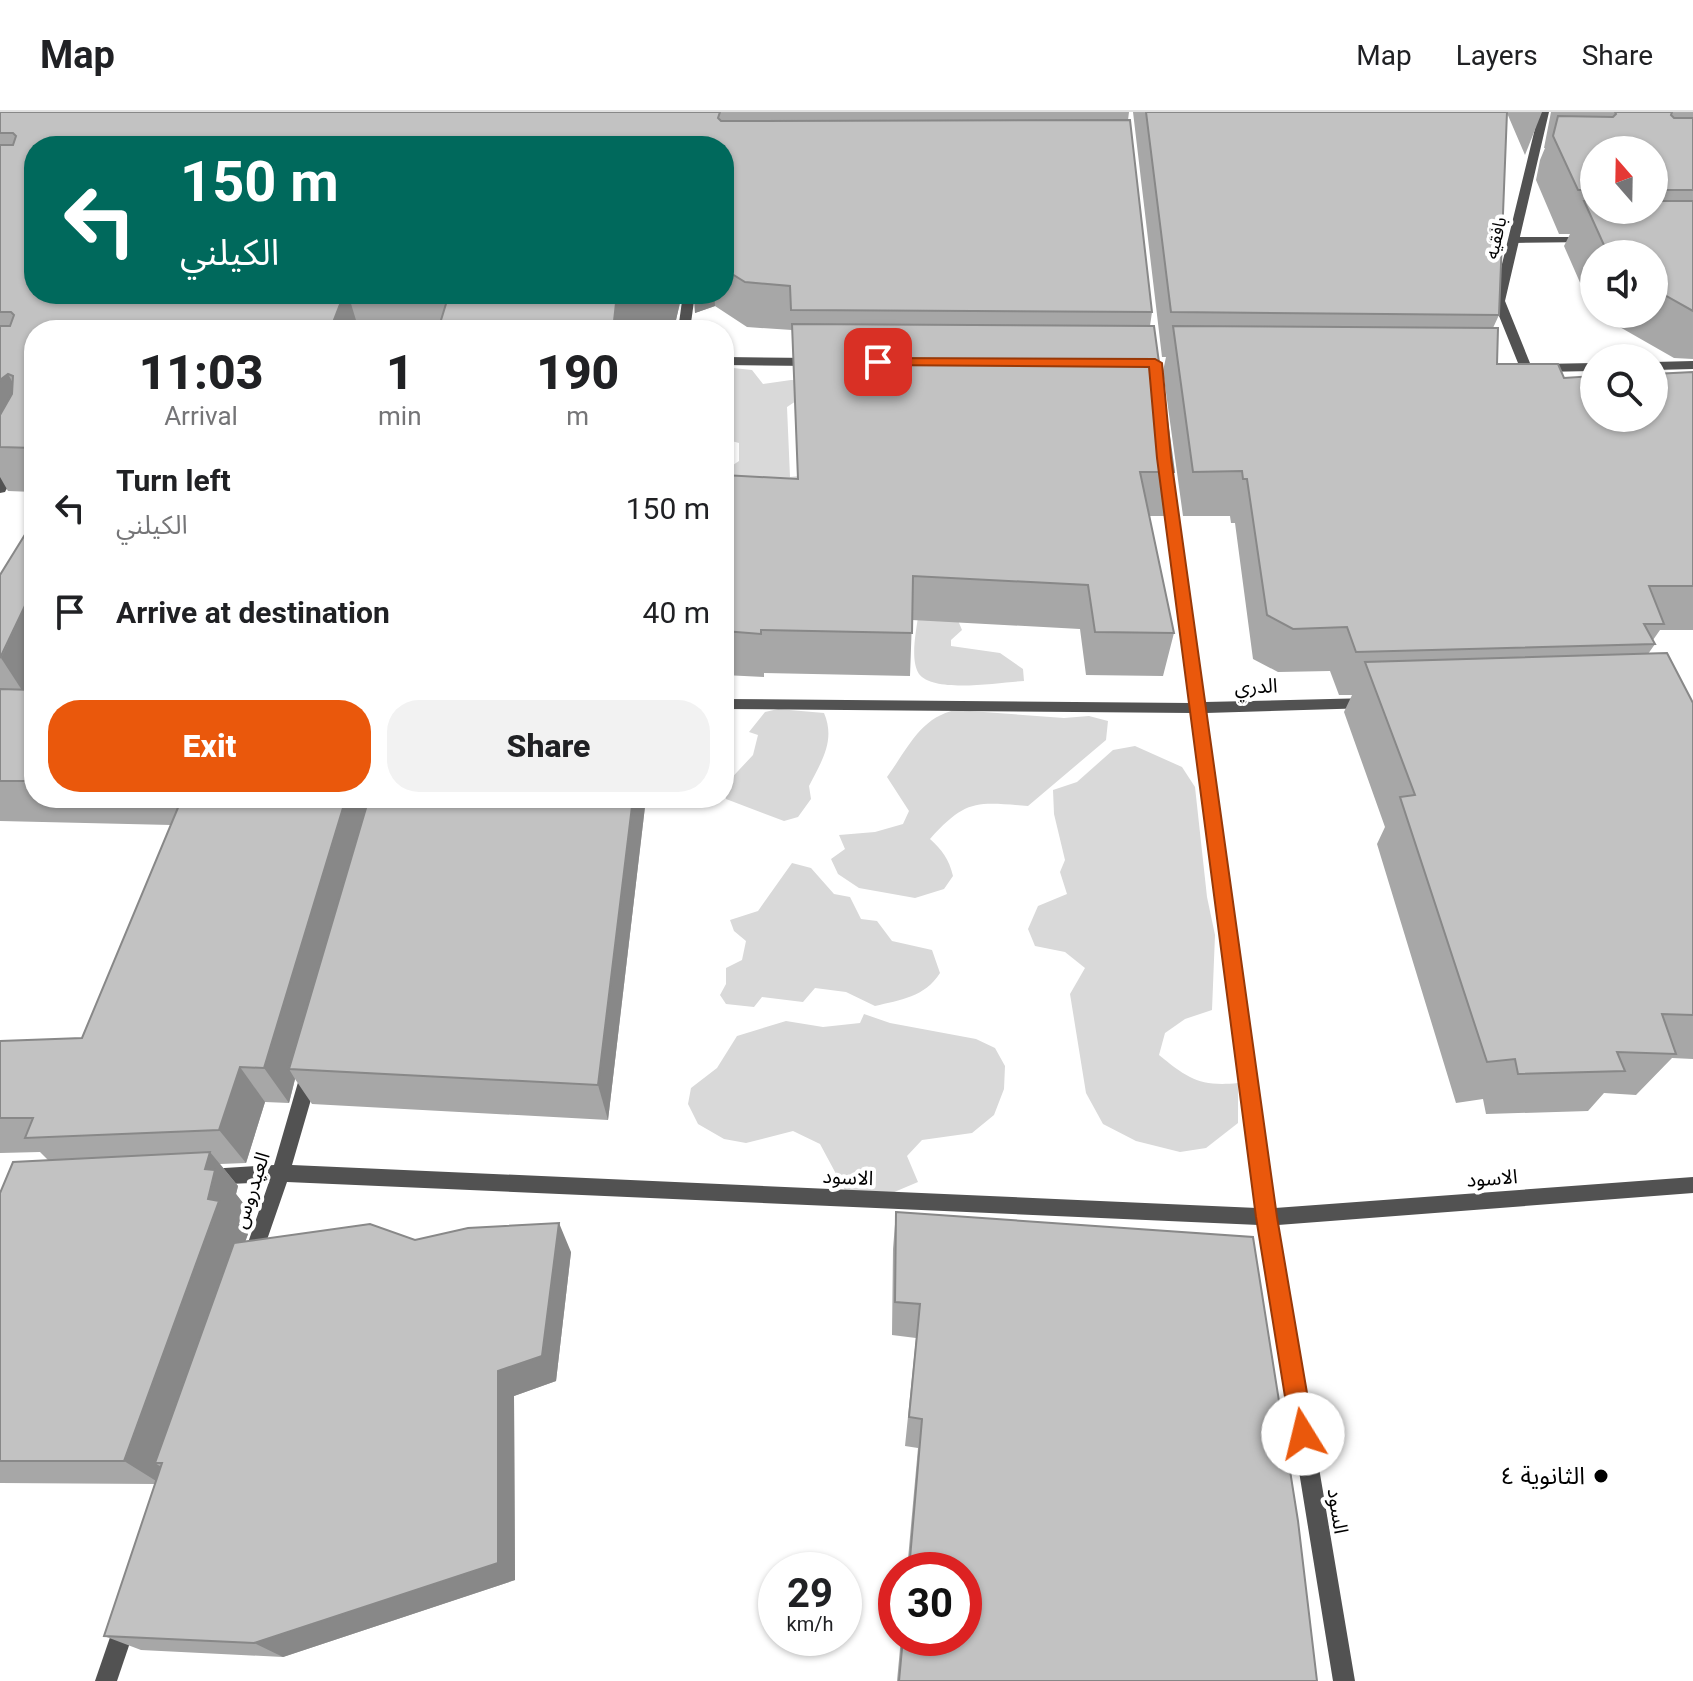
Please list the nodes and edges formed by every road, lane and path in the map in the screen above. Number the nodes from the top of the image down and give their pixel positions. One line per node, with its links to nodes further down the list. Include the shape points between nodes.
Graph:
1 (1544, 112): 2 (street, بافقيه)
2 (1534, 154): 3 (street); 4 (street, بافقيه)
3 (1549, 155)
4 (1514, 240): 5 (street); 12 (street, بافقيه, via 1499,301)
5 (1580, 240)
6 (734, 361): 7 (street)
7 (820, 362)
8 (1693, 365): 9 (street)
9 (1668, 366)
10 (1580, 367): 12 (street)
11 (1511, 368): 12 (street)
12 (1526, 368)
13 (20, 451): 15 (street)
14 (1164, 458): 18 (street, السود)
15 (0, 489)
16 (1390, 702): 18 (street, الدري)
17 (734, 704): 18 (street, الدري)
18 (1198, 708): 23 (street, السود)
19 (315, 1053): 20 (street, العيدروس)
20 (281, 1173): 21 (street, الاسود); 23 (street, الاسود); 24 (street, العيدروس)
21 (188, 1178)
22 (1693, 1185): 23 (street, الاسود)
23 (1267, 1217): 27 (street, السود)
24 (245, 1278)
25 (131, 1606): 26 (street)
26 (106, 1681)
27 (1344, 1681)

